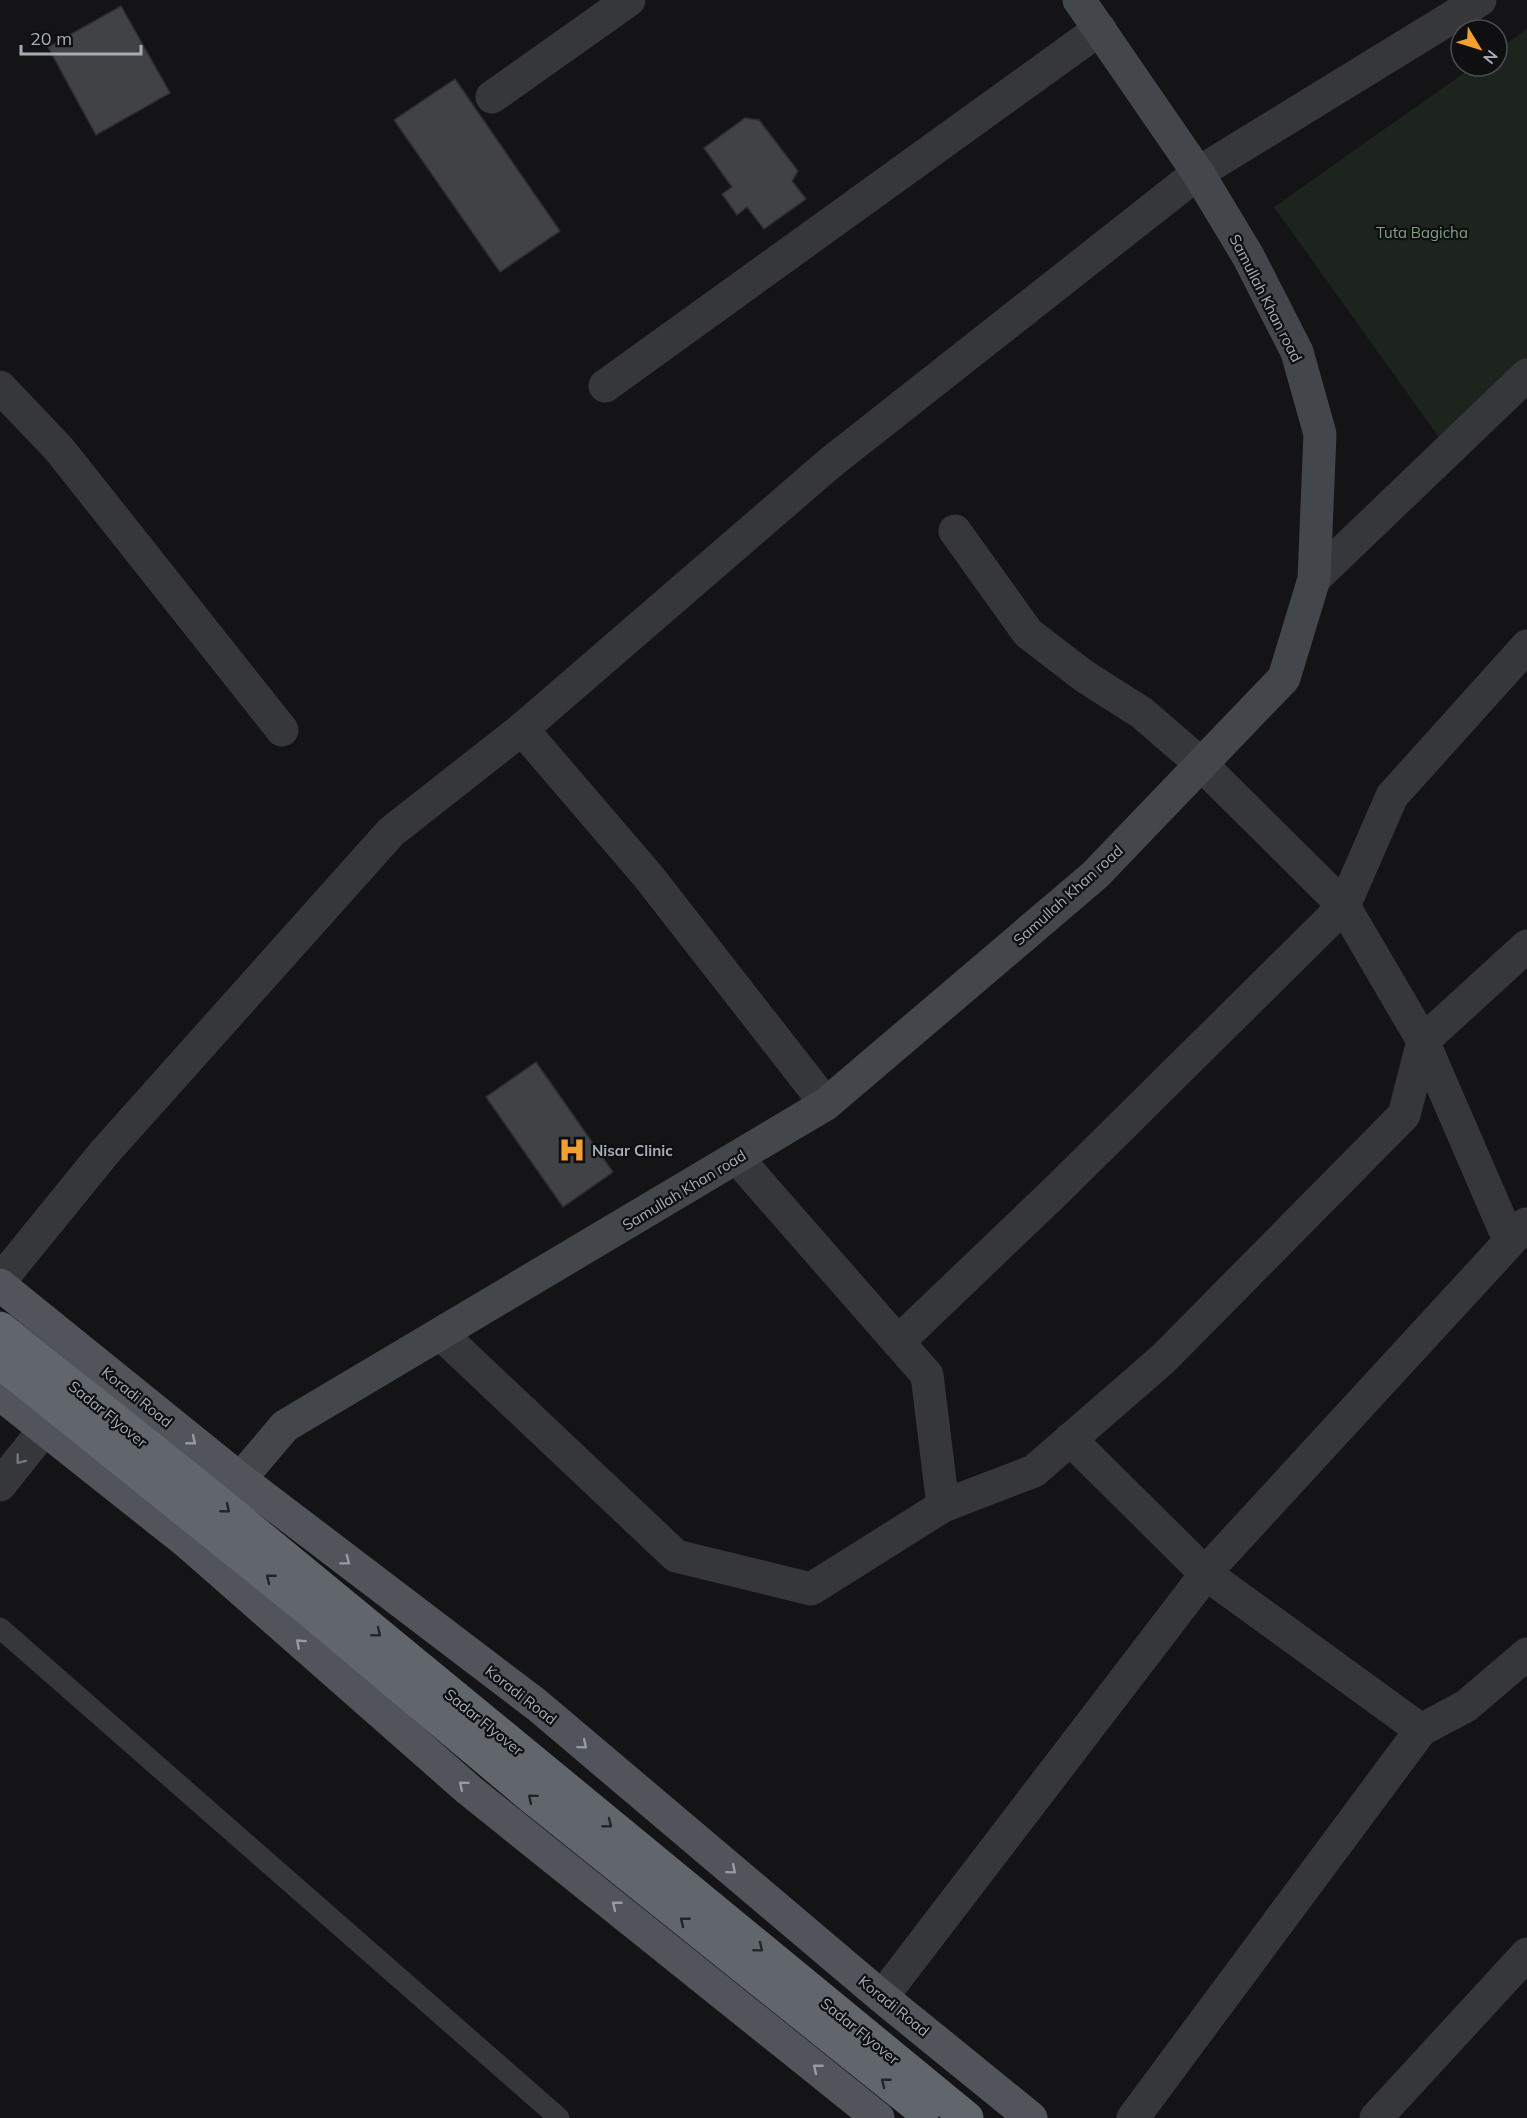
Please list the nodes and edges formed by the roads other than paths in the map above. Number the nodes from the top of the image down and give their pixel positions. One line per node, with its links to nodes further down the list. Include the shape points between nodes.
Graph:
1 (629, 0): 5 (street)
2 (1078, 0): 4 (street, Samullah Khan road)
3 (1480, 0): 6 (street)
4 (1100, 29): 6 (street, Samullah Khan road); 8 (street)
5 (492, 97)
6 (1198, 173): 11 (street, Samullah Khan road, via 1248,256 1297,352 1320,434); 13 (street, via 830,463)
7 (1527, 375): 11 (street)
8 (605, 386)
9 (0, 387): 14 (street, via 59,449)
10 (955, 531): 15 (street, via 1028,633 1084,676 1142,713)
11 (1314, 579): 15 (street, Samullah Khan road, via 1284,678)
12 (1527, 646): 16 (street, via 1392,796)
13 (522, 729): 19 (street, via 648,876); 22 (street, via 391,832 104,1153)
14 (282, 730)
15 (1201, 764): 16 (street); 19 (street, Samullah Khan road, via 1095,874)
16 (1344, 906): 18 (street); 26 (street, via 1058,1190)
17 (1527, 946): 18 (street)
18 (1423, 1041): 21 (street); 31 (street, via 1404,1115 1163,1359)
19 (826, 1104): 20 (street, Samullah Khan road)
20 (737, 1158): 25 (street, Samullah Khan road); 26 (street)
21 (1518, 1231): 35 (street)
22 (0, 1283): 24 (main road, Koradi Road)
23 (0, 1328): 44 (highway, Sadar Flyover, one-way to 44, bridge, via 212,1497)
24 (56, 1333): 28 (main road, Koradi Road); 29 (street)
25 (441, 1334): 32 (street, Samullah Khan road, via 285,1426); 34 (street, via 676,1556 811,1589)
26 (898, 1342): 34 (street, via 927,1375)
27 (0, 1362): 43 (highway, Sadar Flyover, one-way to 27, bridge)
28 (96, 1365): 30 (street); 32 (main road, Koradi Road, one-way to 32)
29 (1, 1397): 30 (main road)
30 (44, 1430): 33 (street, one-way to 33); 42 (main road, one-way to 30, via 469,1790 188,1543)
31 (1070, 1439): 34 (street, via 1034,1471); 35 (street)
32 (240, 1479): 40 (main road, Koradi Road, one-way to 40, via 537,1705)
33 (0, 1485)
34 (943, 1506)
35 (1206, 1574): 38 (street); 40 (street)
36 (0, 1628): 41 (lane)
37 (1527, 1654): 38 (street, via 1466,1706)
38 (1421, 1730): 46 (street)
39 (1527, 1954): 47 (street)
40 (882, 1997): 45 (main road, Koradi Road)
41 (559, 2118)
42 (878, 2118)
43 (931, 2118)
44 (967, 2118)
45 (1031, 2118)
46 (1133, 2118)
47 (1376, 2118)

